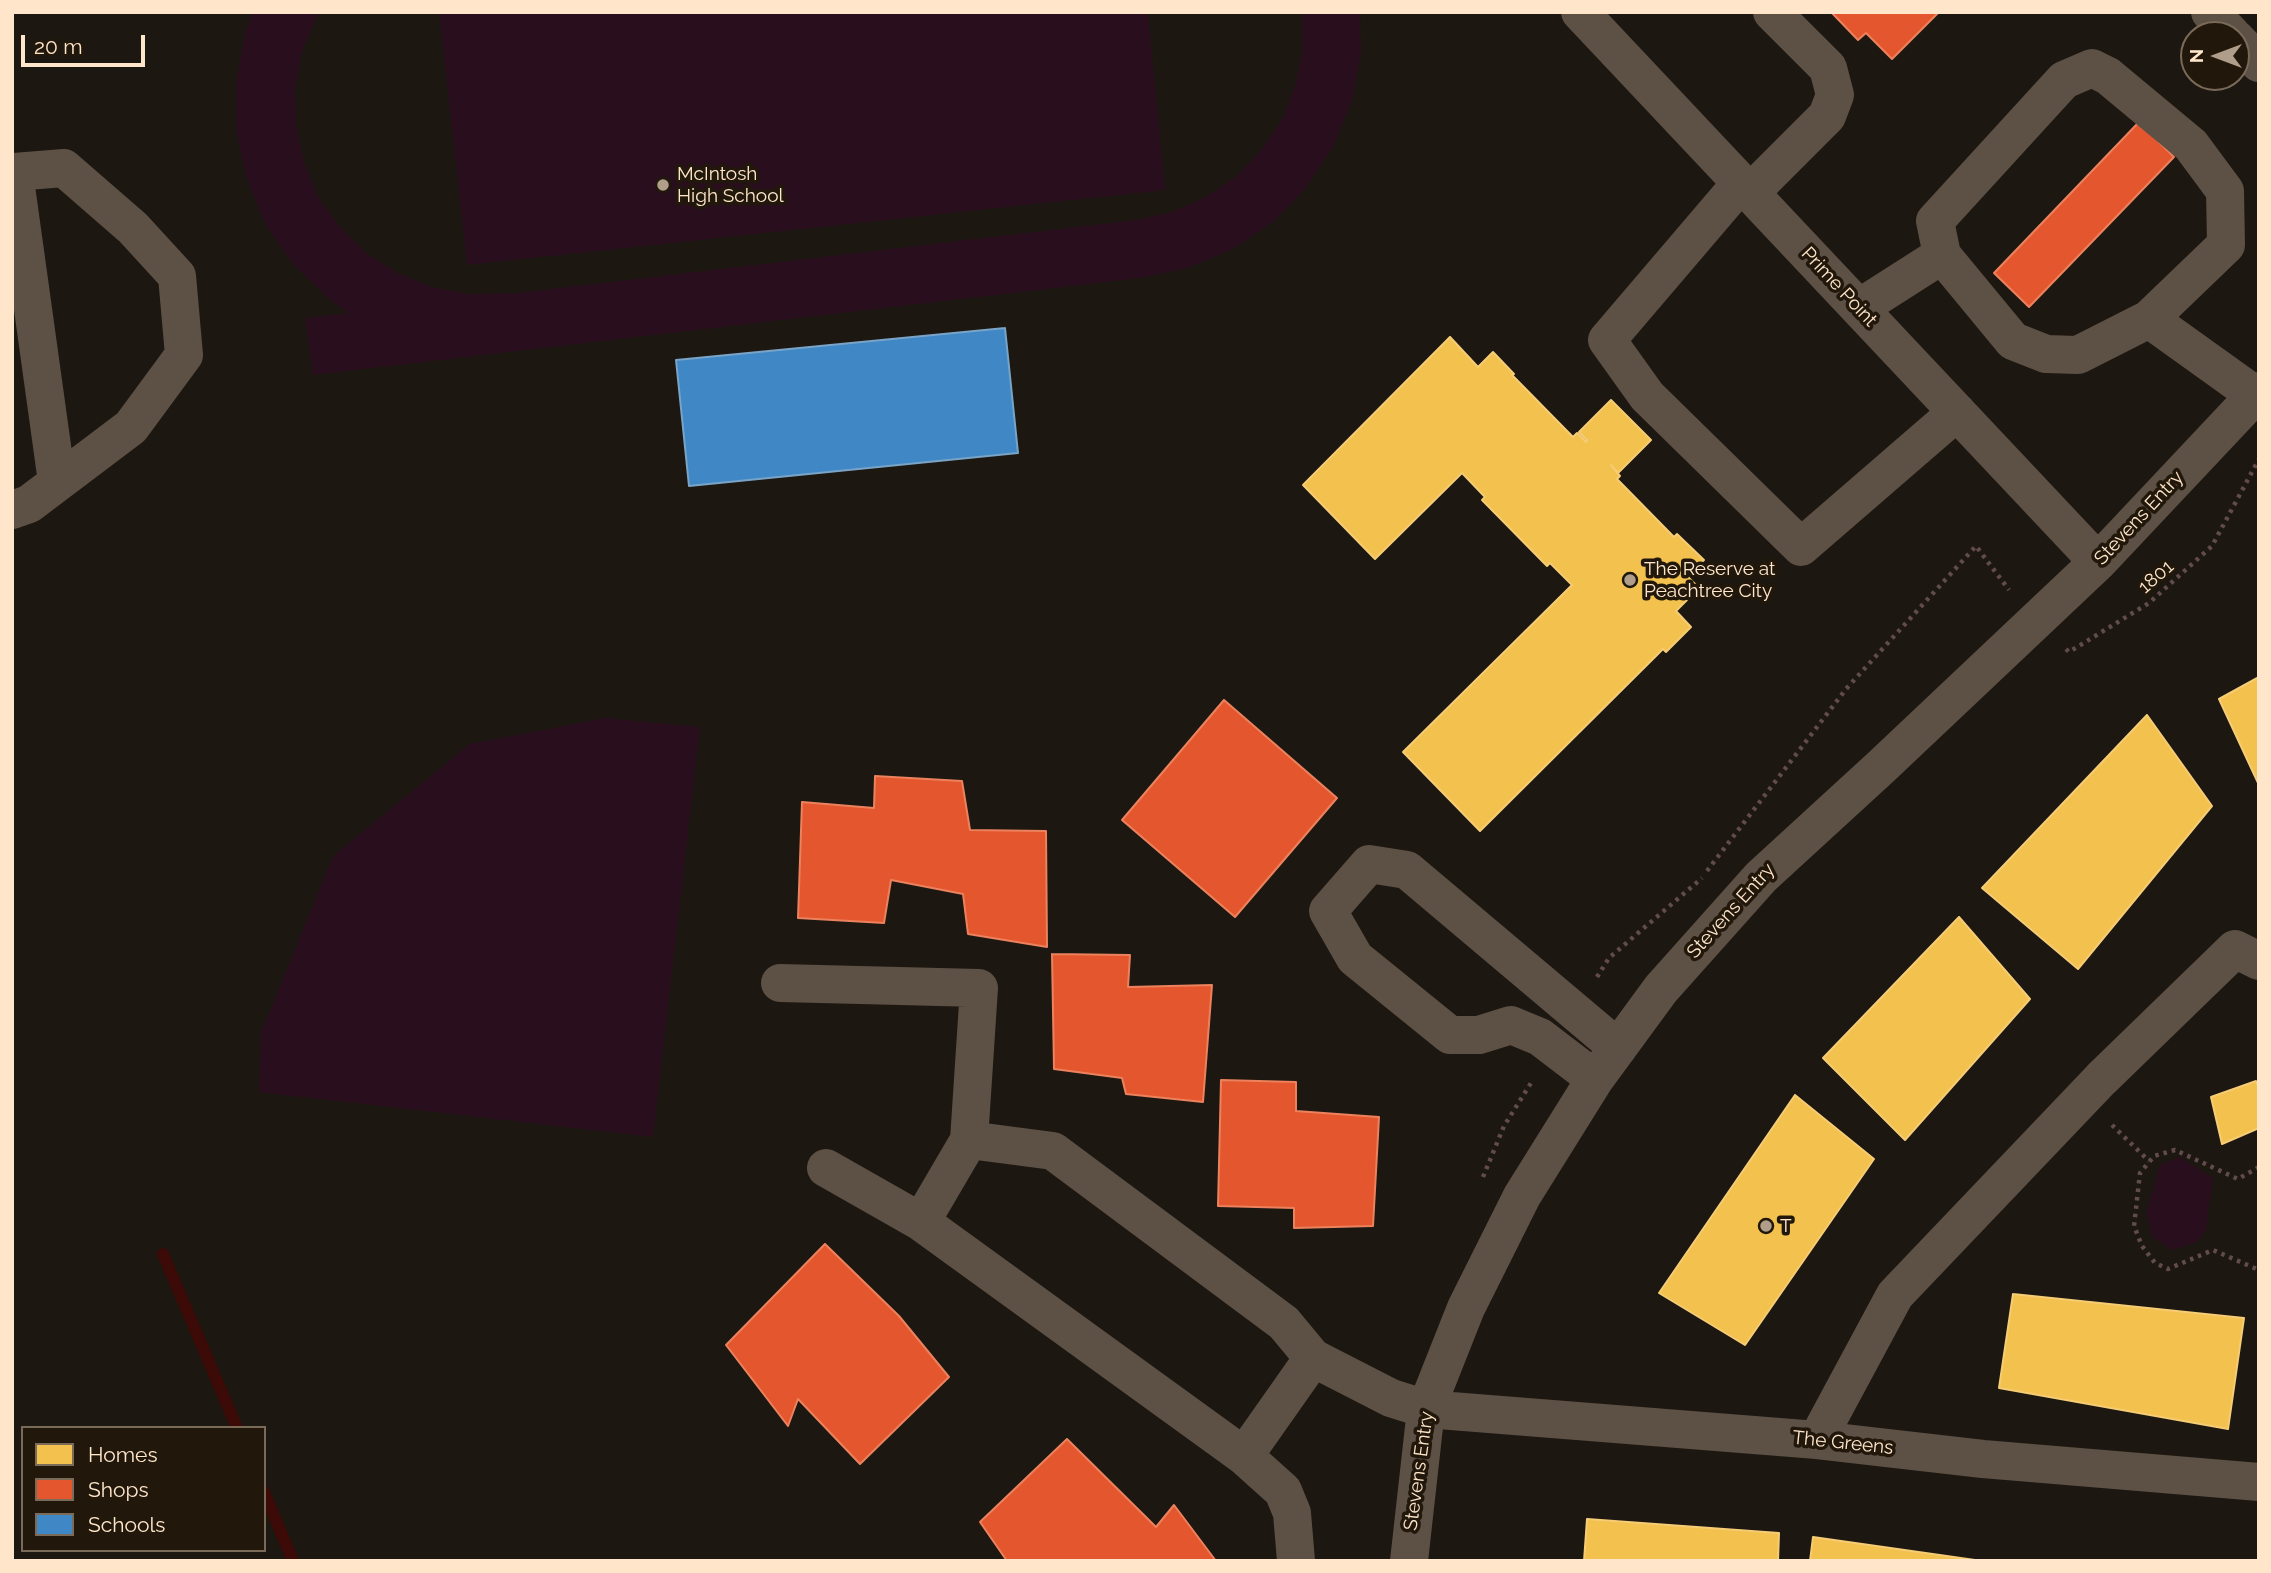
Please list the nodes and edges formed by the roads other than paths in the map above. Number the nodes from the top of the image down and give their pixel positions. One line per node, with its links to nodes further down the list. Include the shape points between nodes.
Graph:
1 (1580, 12): 3 (street, Prime Point)
2 (1772, 12): 3 (street, via 1828,68 1835,95 1827,116)
3 (1746, 188): 5 (street, Prime Point); 8 (street, via 1674,261 1606,340 1647,396 1801,547)
4 (1942, 256): 5 (street); 6 (street, via 2013,341 2046,354 2078,355); 6 (street, via 1935,221 2064,80 2092,68 2108,76 2191,145 2225,191 2226,245)
5 (1859, 308): 8 (street, Prime Point)
6 (2149, 319): 7 (street)
7 (2257, 393): 11 (street, Stevens Entry)
8 (1957, 412): 11 (street, Prime Point)
9 (57, 482): 9 (street, via 131,427 184,355 177,276 133,228 64,168 14,172); 10 (street, via 29,504)
10 (12, 510)
11 (2098, 562): 14 (street, Stevens Entry, via 1761,877 1661,989)
12 (2259, 961): 21 (street, via 2235,949 2083,1097 1895,1295)
13 (780, 983): 16 (street, via 979,988)
14 (1618, 1048): 15 (street, Stevens Entry); 15 (street, via 1407,870 1369,864 1328,911 1355,958 1450,1035 1479,1035 1511,1025 1540,1037)
15 (1595, 1079): 20 (street, Stevens Entry, via 1522,1196 1466,1308)
16 (969, 1140): 18 (street); 19 (street, via 1053,1152 1284,1322)
17 (826, 1168): 18 (street)
18 (921, 1222): 22 (street)
19 (1313, 1358): 20 (street, The Greens, via 1391,1398); 22 (street)
20 (1426, 1409): 21 (street, The Greens); 25 (street, Stevens Entry)
21 (1817, 1440): 23 (street, The Greens)
22 (1244, 1456): 24 (street, via 1283,1491 1292,1513)
23 (2259, 1482)
24 (1296, 1561)
25 (1409, 1561)

